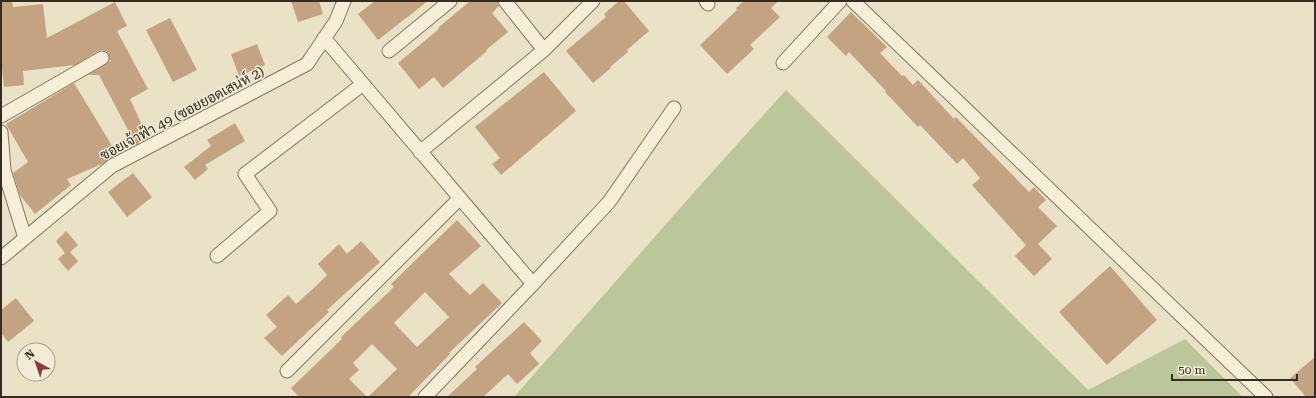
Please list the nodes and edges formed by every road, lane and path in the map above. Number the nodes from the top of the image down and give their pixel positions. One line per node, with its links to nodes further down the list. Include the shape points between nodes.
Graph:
1 (344, 1): 7 (street, ซอยเจ้าฟ้า 49 (ซอยยอดเสน่ห์ 2), via 336,21)
2 (450, 1): 9 (street)
3 (505, 1): 8 (street)
4 (592, 1): 8 (street)
5 (840, 1): 11 (street)
6 (853, 1): 24 (street)
7 (324, 38): 12 (street); 18 (street, ซอยเจ้าฟ้า 49 (ซอยยอดเสน่ห์ 2), via 306,64 112,166)
8 (544, 50): 16 (street)
9 (389, 51)
10 (102, 58): 14 (street)
11 (784, 63)
12 (363, 84): 16 (street); 19 (street, via 245,174 270,211)
13 (674, 108): 21 (street, via 609,202)
14 (1, 116)
15 (1, 132): 18 (street, via 4,170)
16 (420, 152): 17 (street)
17 (460, 198): 21 (street); 22 (street)
18 (25, 238): 20 (street, ซอยเจ้าฟ้า 49 (ซอยยอดเสน่ห์ 2))
19 (217, 256)
20 (1, 258)
21 (533, 284): 23 (street)
22 (287, 371)
23 (425, 397)
24 (1266, 397)

